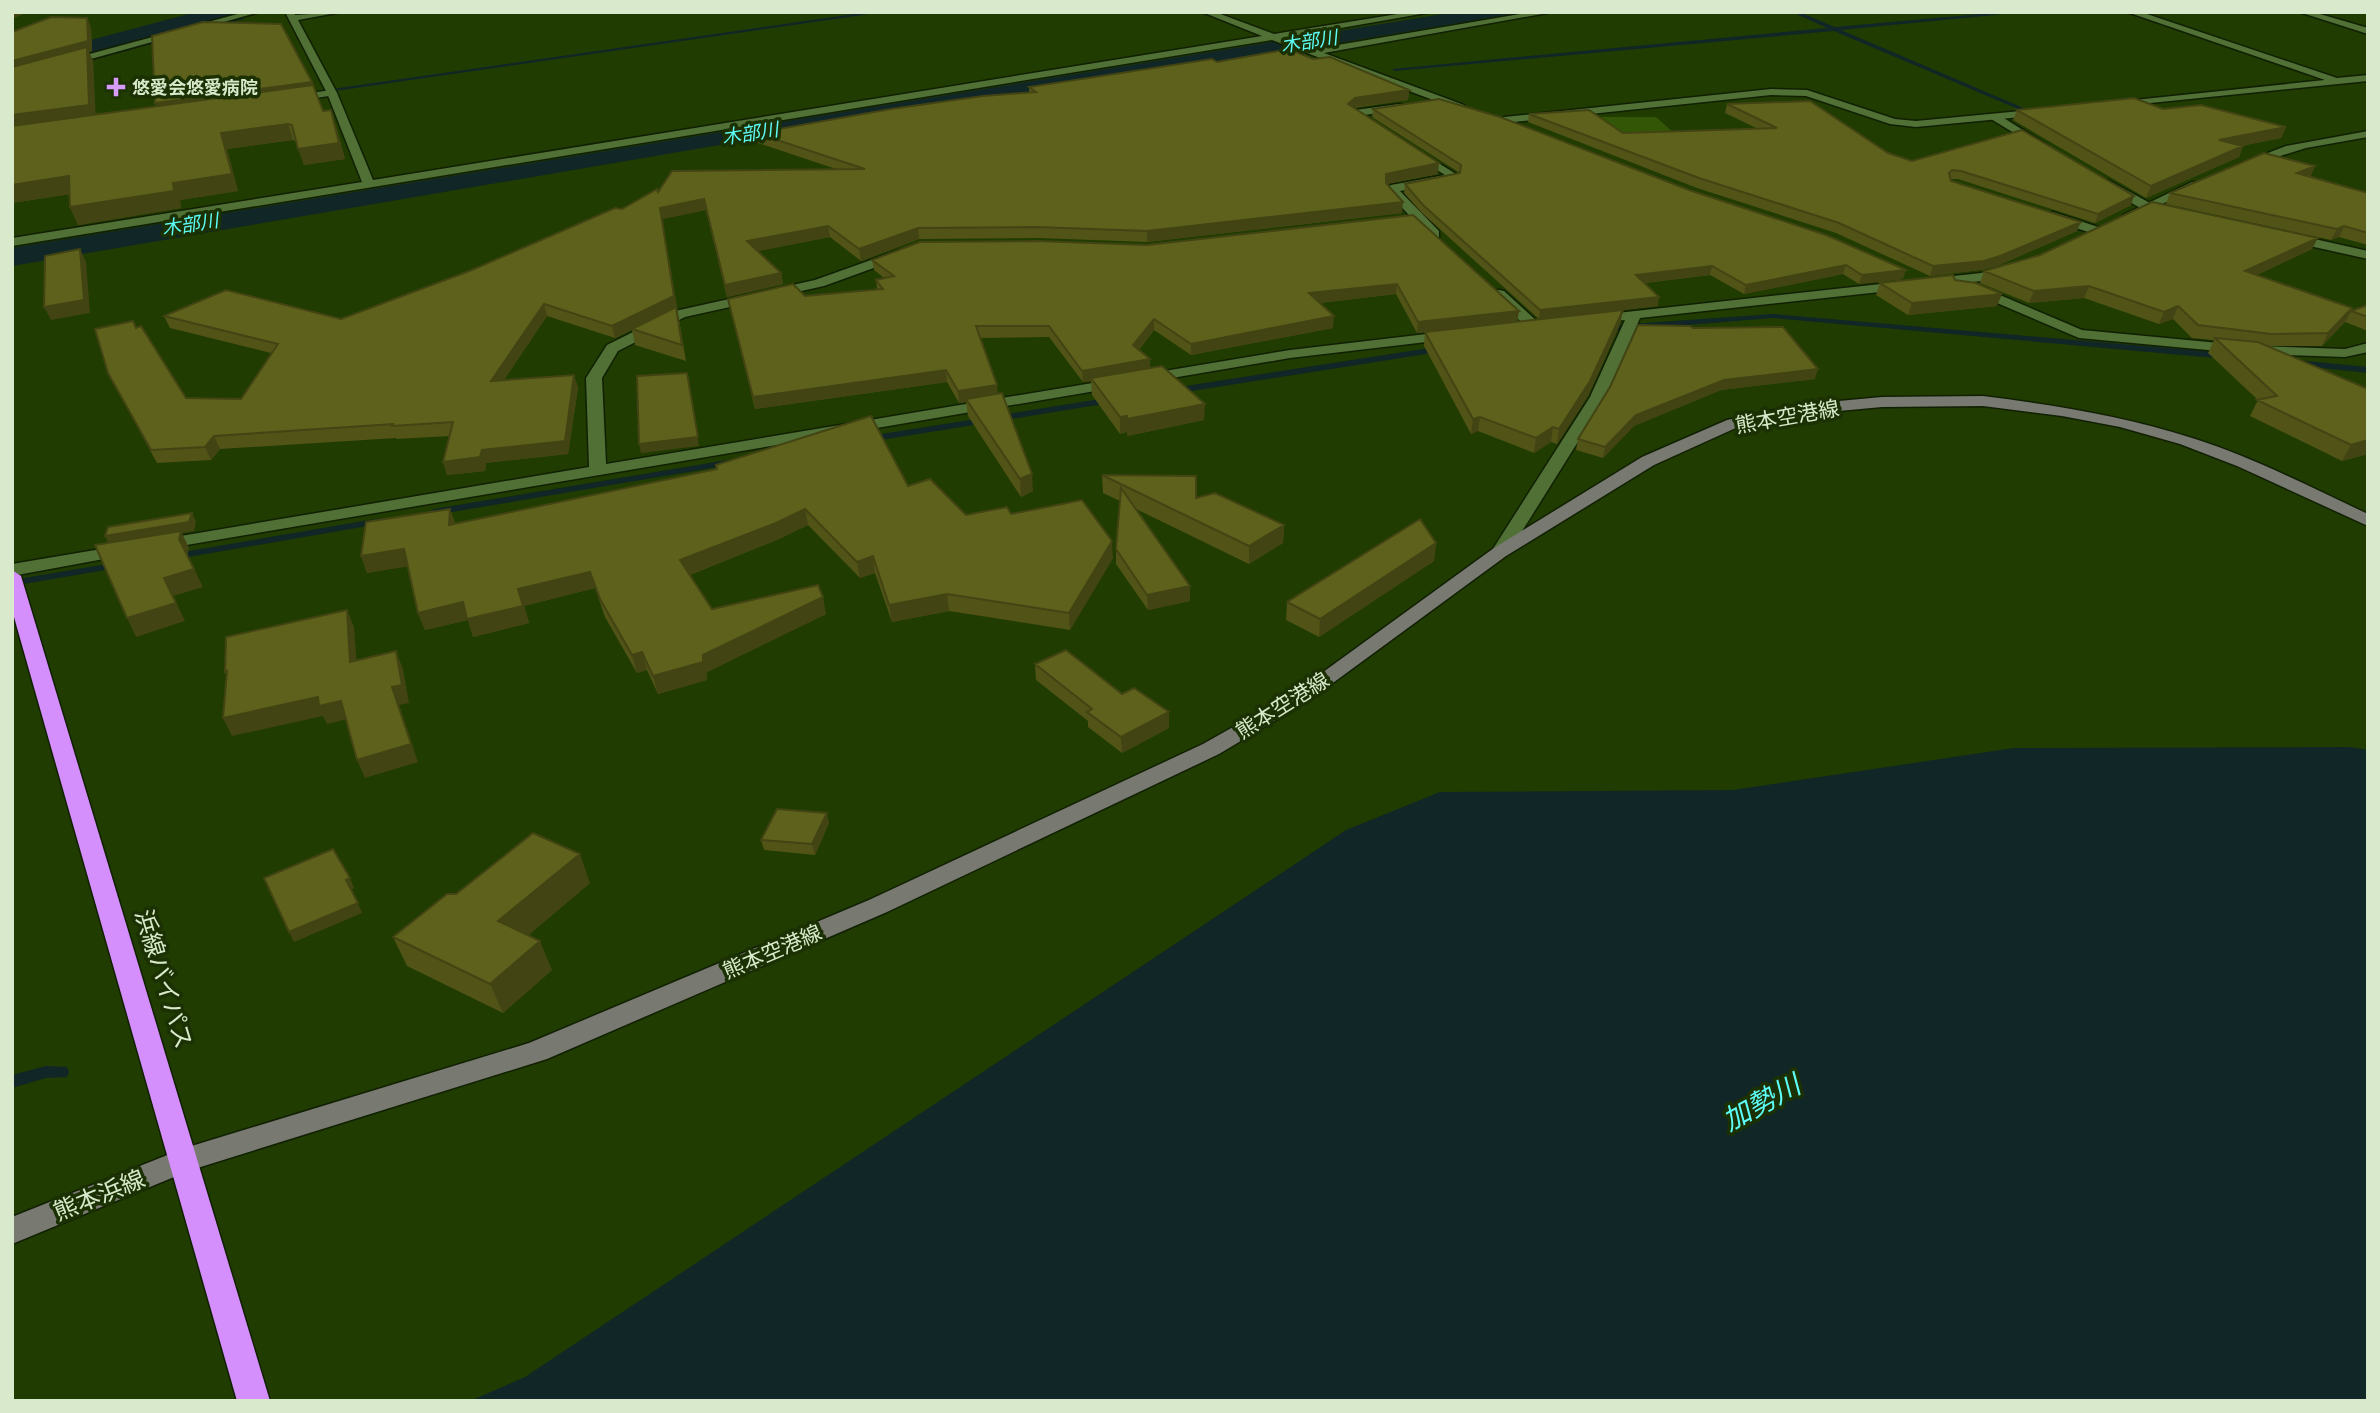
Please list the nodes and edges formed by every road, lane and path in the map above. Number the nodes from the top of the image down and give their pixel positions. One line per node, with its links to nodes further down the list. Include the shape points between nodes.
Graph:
1 (256, 12): 13 (street)
2 (338, 12): 8 (street)
3 (1206, 12): 10 (street)
4 (1428, 12): 10 (street)
5 (1549, 12): 11 (street)
6 (2131, 12): 14 (street)
7 (2303, 12): 9 (street)
8 (291, 15): 16 (street)
9 (2368, 31)
10 (1272, 38): 11 (street); 33 (street)
11 (1311, 52): 18 (street)
12 (2368, 78): 14 (street)
13 (12, 79)
14 (2341, 81): 15 (street); 19 (street)
15 (2368, 90)
16 (332, 93): 17 (street); 33 (street)
17 (279, 100)
18 (1439, 101): 21 (street); 26 (street, via 1355,114)
19 (2108, 105)
20 (2054, 111): 23 (street)
21 (1478, 112)
22 (1491, 116): 24 (street)
23 (1995, 117): 24 (street, via 1894,122 1807,93 1772,92); 29 (street)
24 (1504, 120): 25 (street)
25 (1527, 129)
26 (1387, 134)
27 (2368, 134): 30 (street, via 2274,152)
28 (1398, 141): 43 (street, via 1455,177 1391,189 1410,219)
29 (2054, 152)
30 (2236, 168)
31 (2100, 179): 34 (street)
32 (2210, 179): 34 (street)
33 (369, 184): 42 (street)
34 (2147, 206): 36 (street); 37 (street)
35 (2045, 214): 39 (street)
36 (2186, 215)
37 (2122, 218)
38 (2110, 224): 39 (street)
39 (2097, 230): 41 (street)
40 (2277, 235): 45 (street)
41 (2076, 241)
42 (12, 242)
43 (1446, 245)
44 (919, 246): 57 (street, via 818,283 680,314 612,348 594,378)
45 (2368, 255)
46 (2018, 266): 49 (street, via 1982,277)
47 (1902, 270): 49 (street)
48 (1485, 281): 52 (street, via 1540,325)
49 (1926, 281): 50 (street); 55 (street, via 1976,289 2079,334)
50 (1635, 314): 51 (street); 59 (street, via 1598,397)
51 (1584, 320)
52 (1507, 329)
53 (1466, 334): 57 (street, via 1290,354)
54 (2368, 346): 55 (street, via 2345,353)
55 (2255, 350): 56 (street)
56 (2294, 367)
57 (598, 472): 60 (street)
58 (2368, 521): 59 (main road, 熊本空港線, via 2243,462 2122,423 1983,401 1882,402 1796,410 1733,423 1648,461)
59 (1500, 552): 63 (main road, 熊本空港線, via 1304,695 1223,742 878,906 537,1051)
60 (12, 570)
61 (12, 576): 62 (highway, 浜線バイパス)
62 (17, 611): 63 (highway, 浜線バイパス)
63 (185, 1160): 64 (main road, 熊本浜線); 65 (highway, 浜線バイパス)
64 (12, 1231)
65 (254, 1401)

